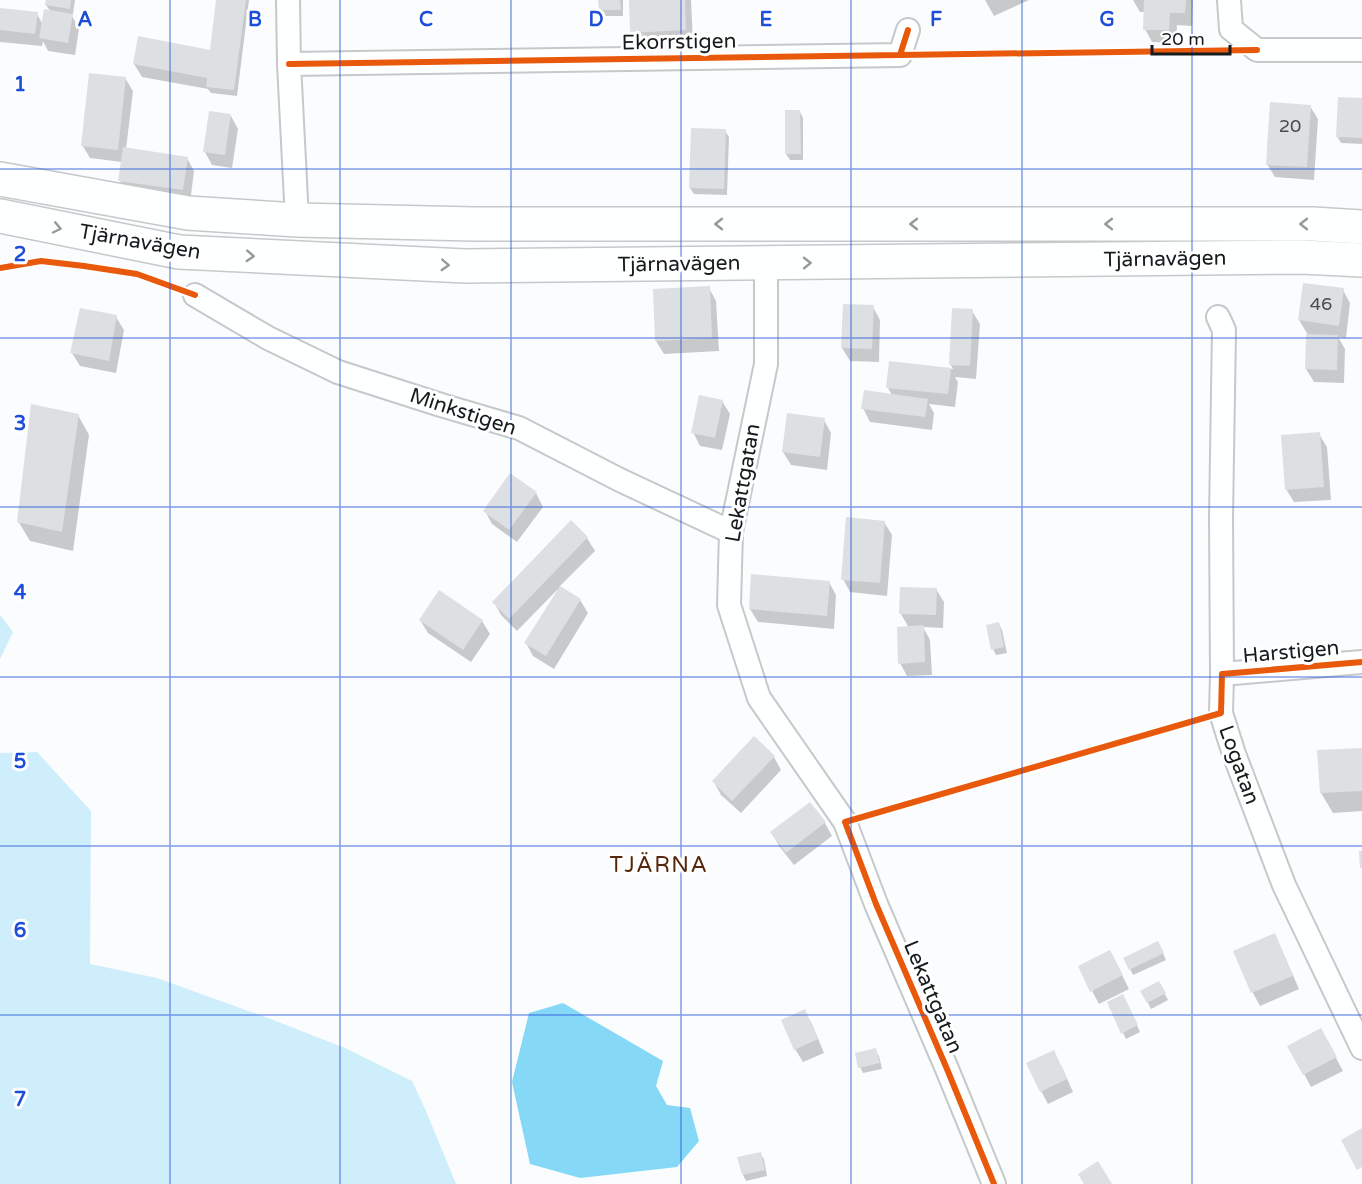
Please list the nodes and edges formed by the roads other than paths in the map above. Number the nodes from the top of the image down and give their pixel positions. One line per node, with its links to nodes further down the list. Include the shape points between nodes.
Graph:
1 (288, 0): 5 (street)
2 (1229, 0): 4 (street, via 1231,29 1257,50)
3 (908, 30): 5 (street, Ekorrstigen, via 900,55)
4 (1362, 50)
5 (289, 64): 8 (street)
6 (0, 179): 8 (highway, Tjärnavägen, via 188,213)
7 (0, 216): 11 (highway, Tjärnavägen, one-way to 11, via 179,252 465,266)
8 (297, 220): 9 (highway, Tjärnavägen, one-way to 8, via 474,224)
9 (1362, 226)
10 (1362, 260): 11 (highway, Tjärnavägen, one-way to 10)
11 (766, 263): 14 (street, Lekattgatan, via 766,364)
12 (195, 295): 14 (street, Minkstigen, via 268,338 338,372 519,428)
13 (1218, 317): 16 (street, Logatan, via 1224,330)
14 (730, 532): 18 (street, Lekattgatan, via 729,605 759,698 845,822)
15 (1362, 662): 16 (street, Harstigen)
16 (1222, 674): 17 (street, Logatan, via 1221,713 1234,754 1284,885)
17 (1362, 1048)
18 (994, 1184)

